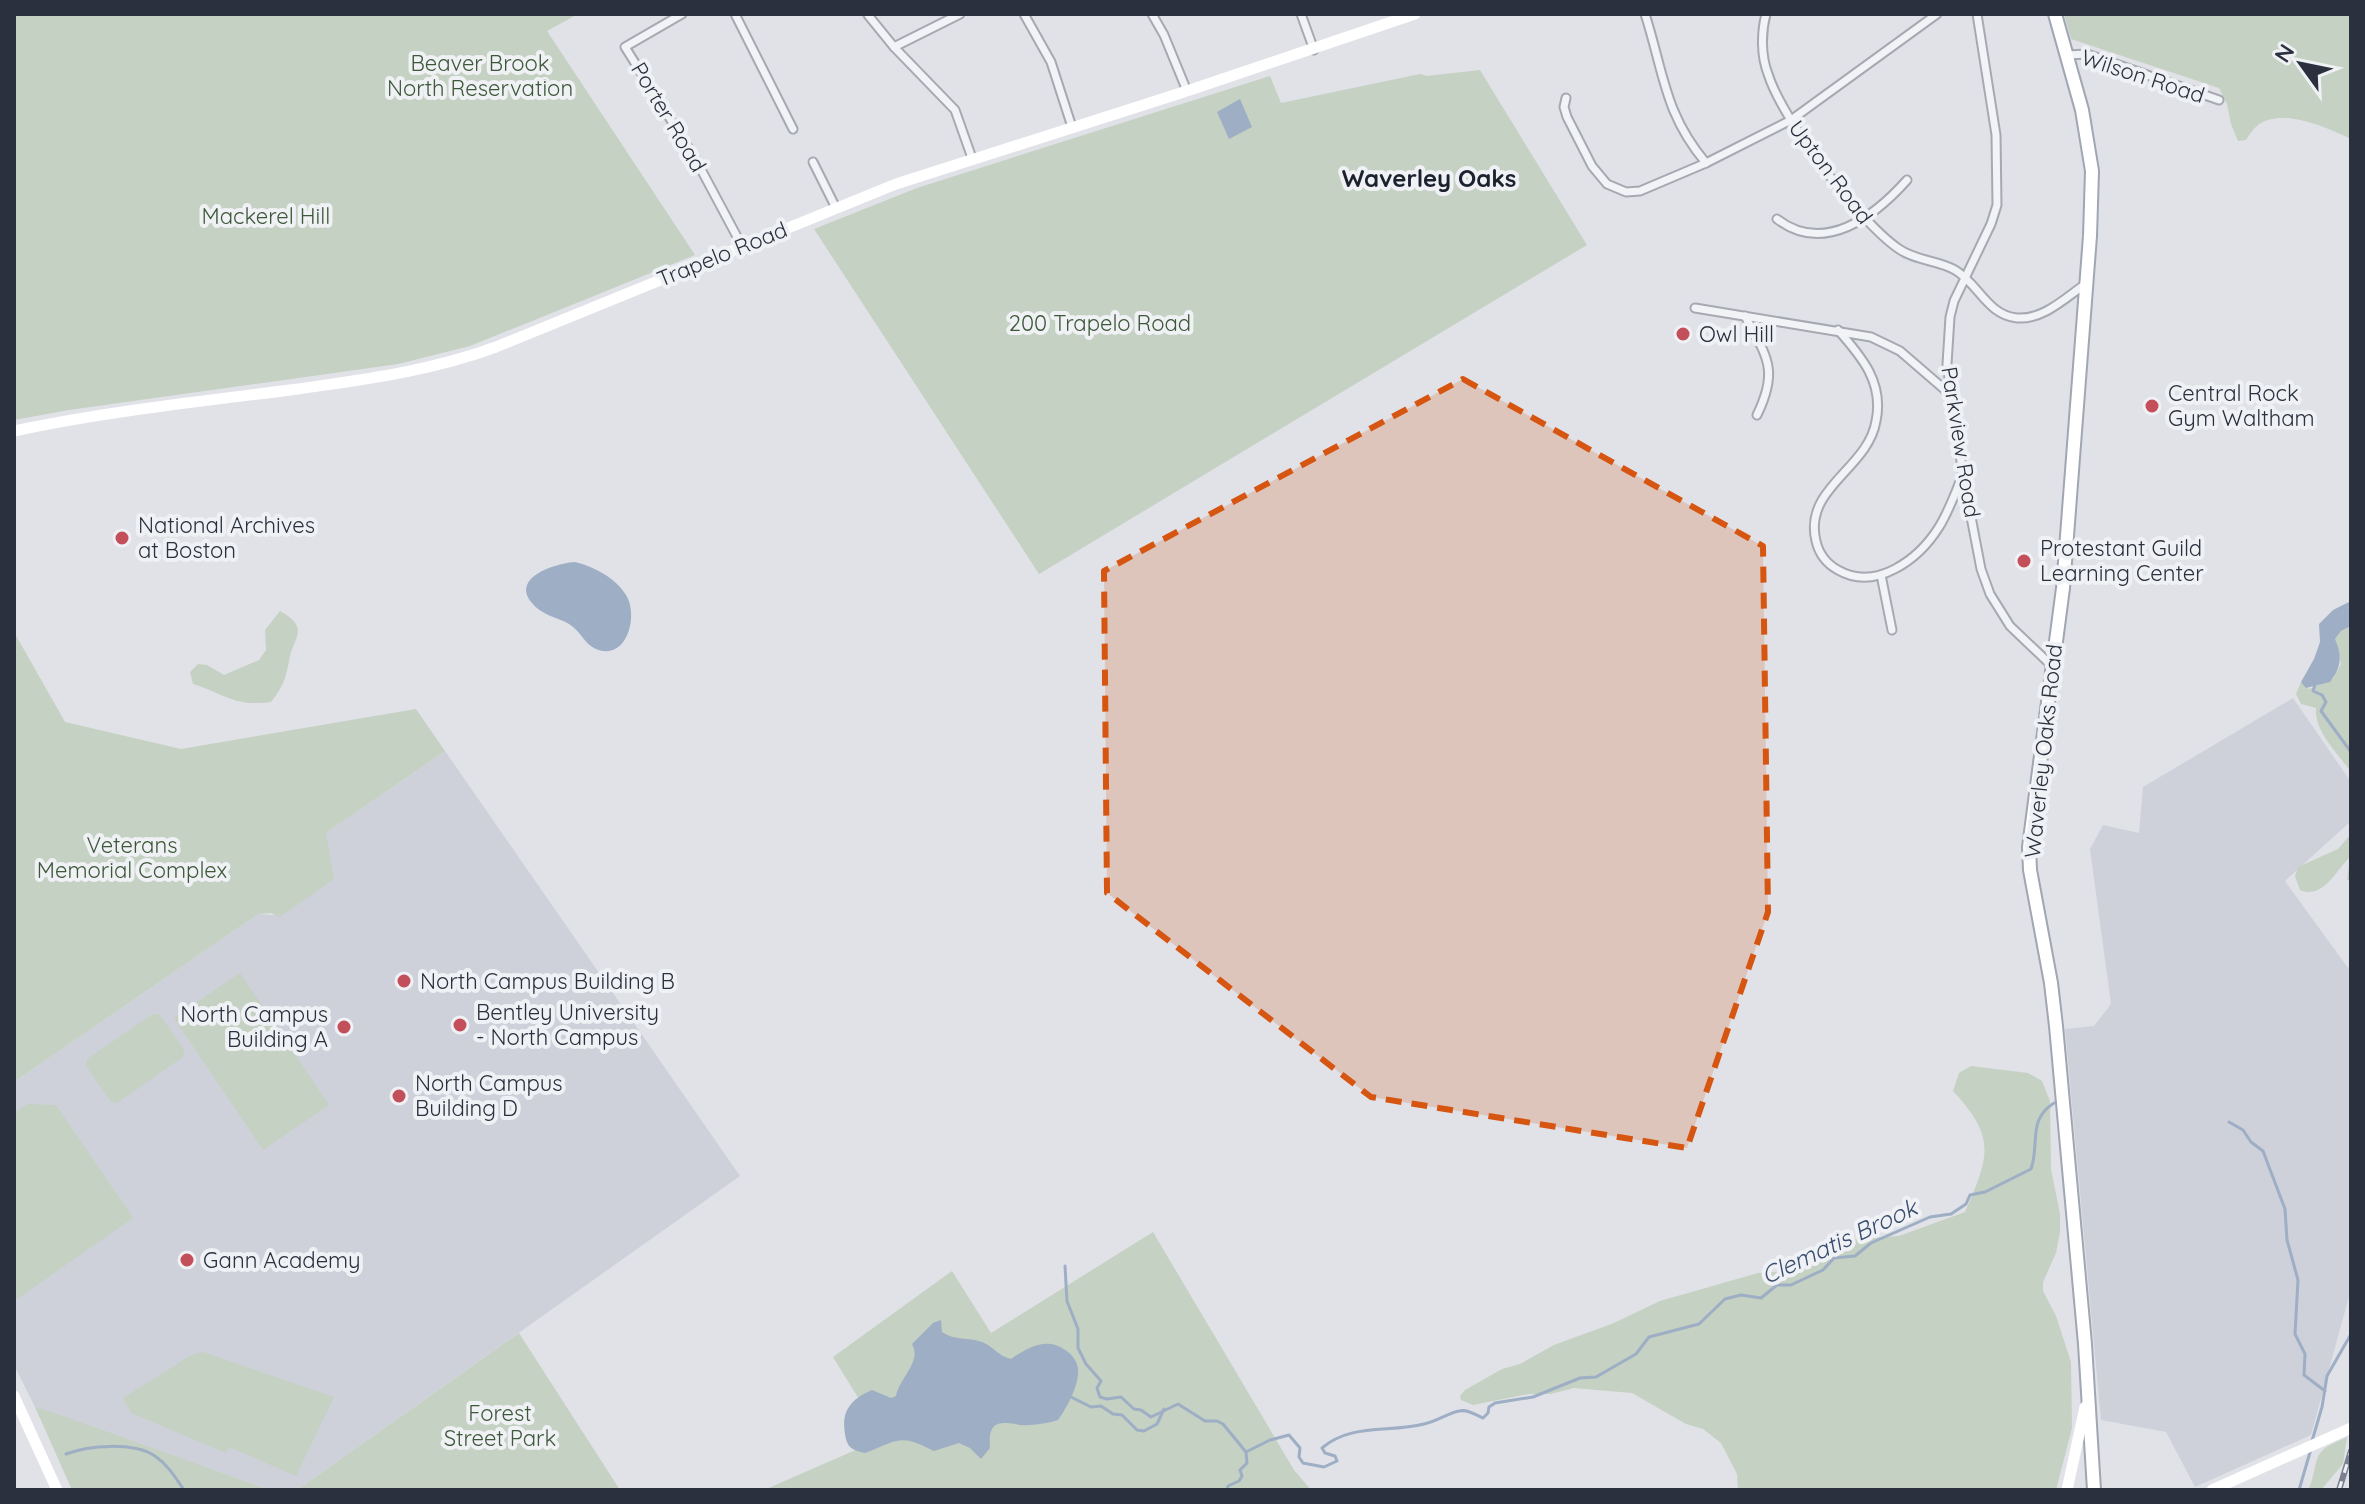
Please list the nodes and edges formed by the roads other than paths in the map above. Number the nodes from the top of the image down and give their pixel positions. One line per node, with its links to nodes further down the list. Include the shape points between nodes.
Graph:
1 (682, 14): 30 (street, Porter Road, via 625,47)
2 (735, 14): 22 (street)
3 (960, 14): 14 (street)
4 (1024, 14): 21 (street, via 1051,62)
5 (1152, 14): 17 (street)
6 (1301, 14): 15 (street)
7 (1415, 14): 15 (main road, Trapelo Road)
8 (1645, 14): 25 (street, via 1666,95)
9 (1766, 14): 20 (street, Upton Road, via 1766,72)
10 (1937, 14): 20 (street)
11 (1977, 14): 31 (street, Parkview Road, via 1996,135 1998,193 1991,224)
12 (2055, 14): 16 (main road, Waverley Oaks Road)
13 (868, 15): 14 (street)
14 (894, 47): 23 (street, via 955,110)
15 (1314, 50): 17 (main road, Trapelo Road)
16 (2067, 55): 19 (street, Wilson Road, via 2087,54); 32 (main road, Waverley Oaks Road, via 2092,171)
17 (1187, 91): 21 (main road, Trapelo Road)
18 (1566, 98): 25 (street, via 1567,117 1592,166 1615,189 1640,191)
19 (2219, 100)
20 (1791, 120): 25 (street); 29 (street, Upton Road)
21 (1072, 127): 23 (main road, Trapelo Road)
22 (793, 129)
23 (972, 158): 27 (main road, Trapelo Road)
24 (813, 162): 27 (street)
25 (1706, 163)
26 (1907, 180): 29 (street)
27 (836, 208): 30 (main road, Trapelo Road)
28 (1777, 219): 29 (street, via 1812,233)
29 (1864, 220): 31 (street, Upton Road, via 1901,251)
30 (742, 246): 38 (main road, Trapelo Road, via 434,368)
31 (1964, 277): 32 (street, Upton Road, via 1990,305 2017,318 2049,310); 36 (street, Parkview Road, via 1950,317)
32 (2087, 283): 42 (main road, Waverley Oaks Road, via 2063,588)
33 (1695, 308): 34 (street)
34 (1745, 316): 35 (street); 37 (street, via 1770,372 1770,387)
35 (1838, 330): 36 (street, via 1885,342); 40 (street, via 1868,367 1878,411 1866,448 1820,504 1816,540 1823,557 1837,569 1859,577)
36 (1951, 395): 39 (street, Parkview Road)
37 (1757, 415)
38 (14, 431)
39 (1963, 475): 40 (street, via 1932,537 1907,561); 42 (street, Parkview Road, via 1990,594 2010,626)
40 (1881, 575): 41 (street)
41 (1892, 630)
42 (2051, 665): 43 (main road, Waverley Oaks Road, via 2029,858 2056,1026)
43 (2086, 1386): 49 (main road); 50 (main road, Waverley Oaks Road)
44 (14, 1396): 48 (main road)
45 (2351, 1421): 47 (main road)
46 (2351, 1428): 47 (main road)
47 (2311, 1446): 51 (main road)
48 (57, 1490)
49 (2067, 1490)
50 (2094, 1490)
51 (2212, 1490)

